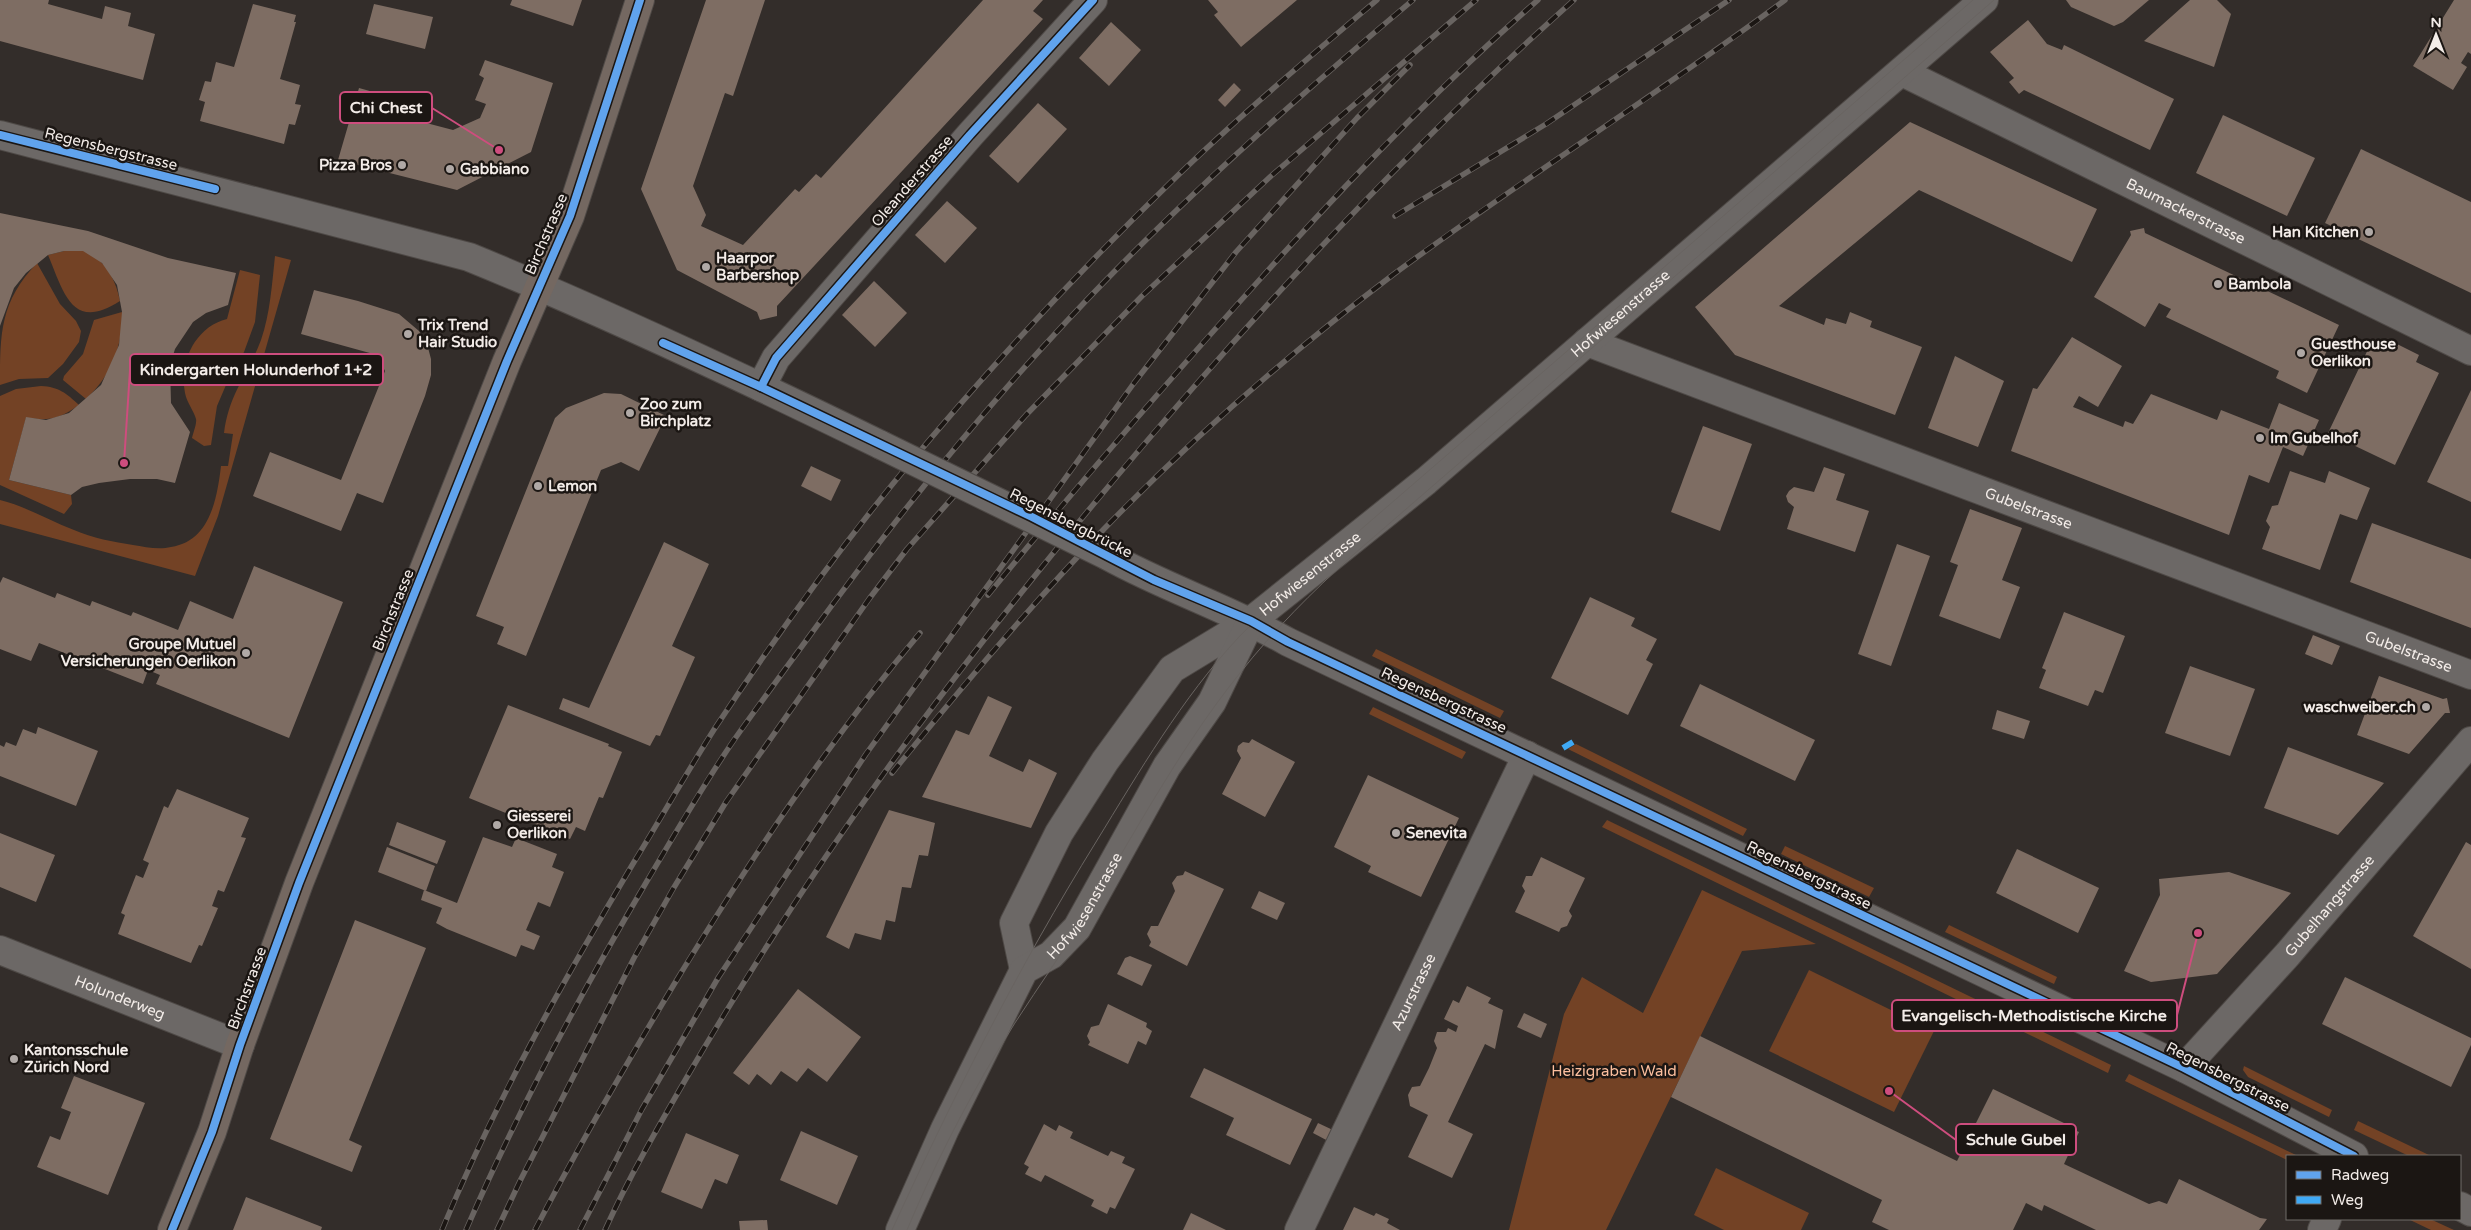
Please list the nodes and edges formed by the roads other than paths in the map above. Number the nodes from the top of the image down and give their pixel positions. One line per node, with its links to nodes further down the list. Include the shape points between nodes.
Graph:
1 (640, 0): 6 (main road, Birchstrasse, via 570,216)
2 (1093, 0): 9 (street, Oleanderstrasse, via 782,350)
3 (1984, 0): 4 (street, Hofwiesenstrasse)
4 (1902, 72): 7 (street, Hofwiesenstrasse); 8 (street, Baumackerstrasse)
5 (0, 135): 6 (street, Regensbergstrasse, via 444,250)
6 (539, 285): 9 (street, Regensbergstrasse); 17 (main road, Birchstrasse, via 299,883)
7 (1587, 342): 11 (street, Hofwiesenstrasse, via 1426,481); 12 (street, Gubelstrasse)
8 (2471, 351)
9 (761, 387): 10 (street, Regensbergstrasse)
10 (881, 445): 11 (street, Regensbergbrücke, bridge, via 1173,589)
11 (1251, 621): 14 (street, Regensbergstrasse, via 1288,642); 16 (street, Hofwiesenstrasse, via 1212,702 1167,766 1077,928 1051,956); 16 (street, Hofwiesenstrasse, via 1172,669 1105,762 1059,833 1014,923)
12 (2471, 675)
13 (2471, 741): 18 (street, Gubelhangstrasse, via 2288,954)
14 (1527, 755): 18 (street, Regensbergstrasse); 22 (street, Azurstrasse)
15 (0, 950): 17 (street, Holunderweg)
16 (1024, 970): 21 (street, via 945,1129)
17 (240, 1045): 20 (main road, Birchstrasse, via 212,1132)
18 (2184, 1068): 19 (street, Regensbergstrasse)
19 (2352, 1155)
20 (172, 1230)
21 (900, 1230)
22 (1299, 1230)

